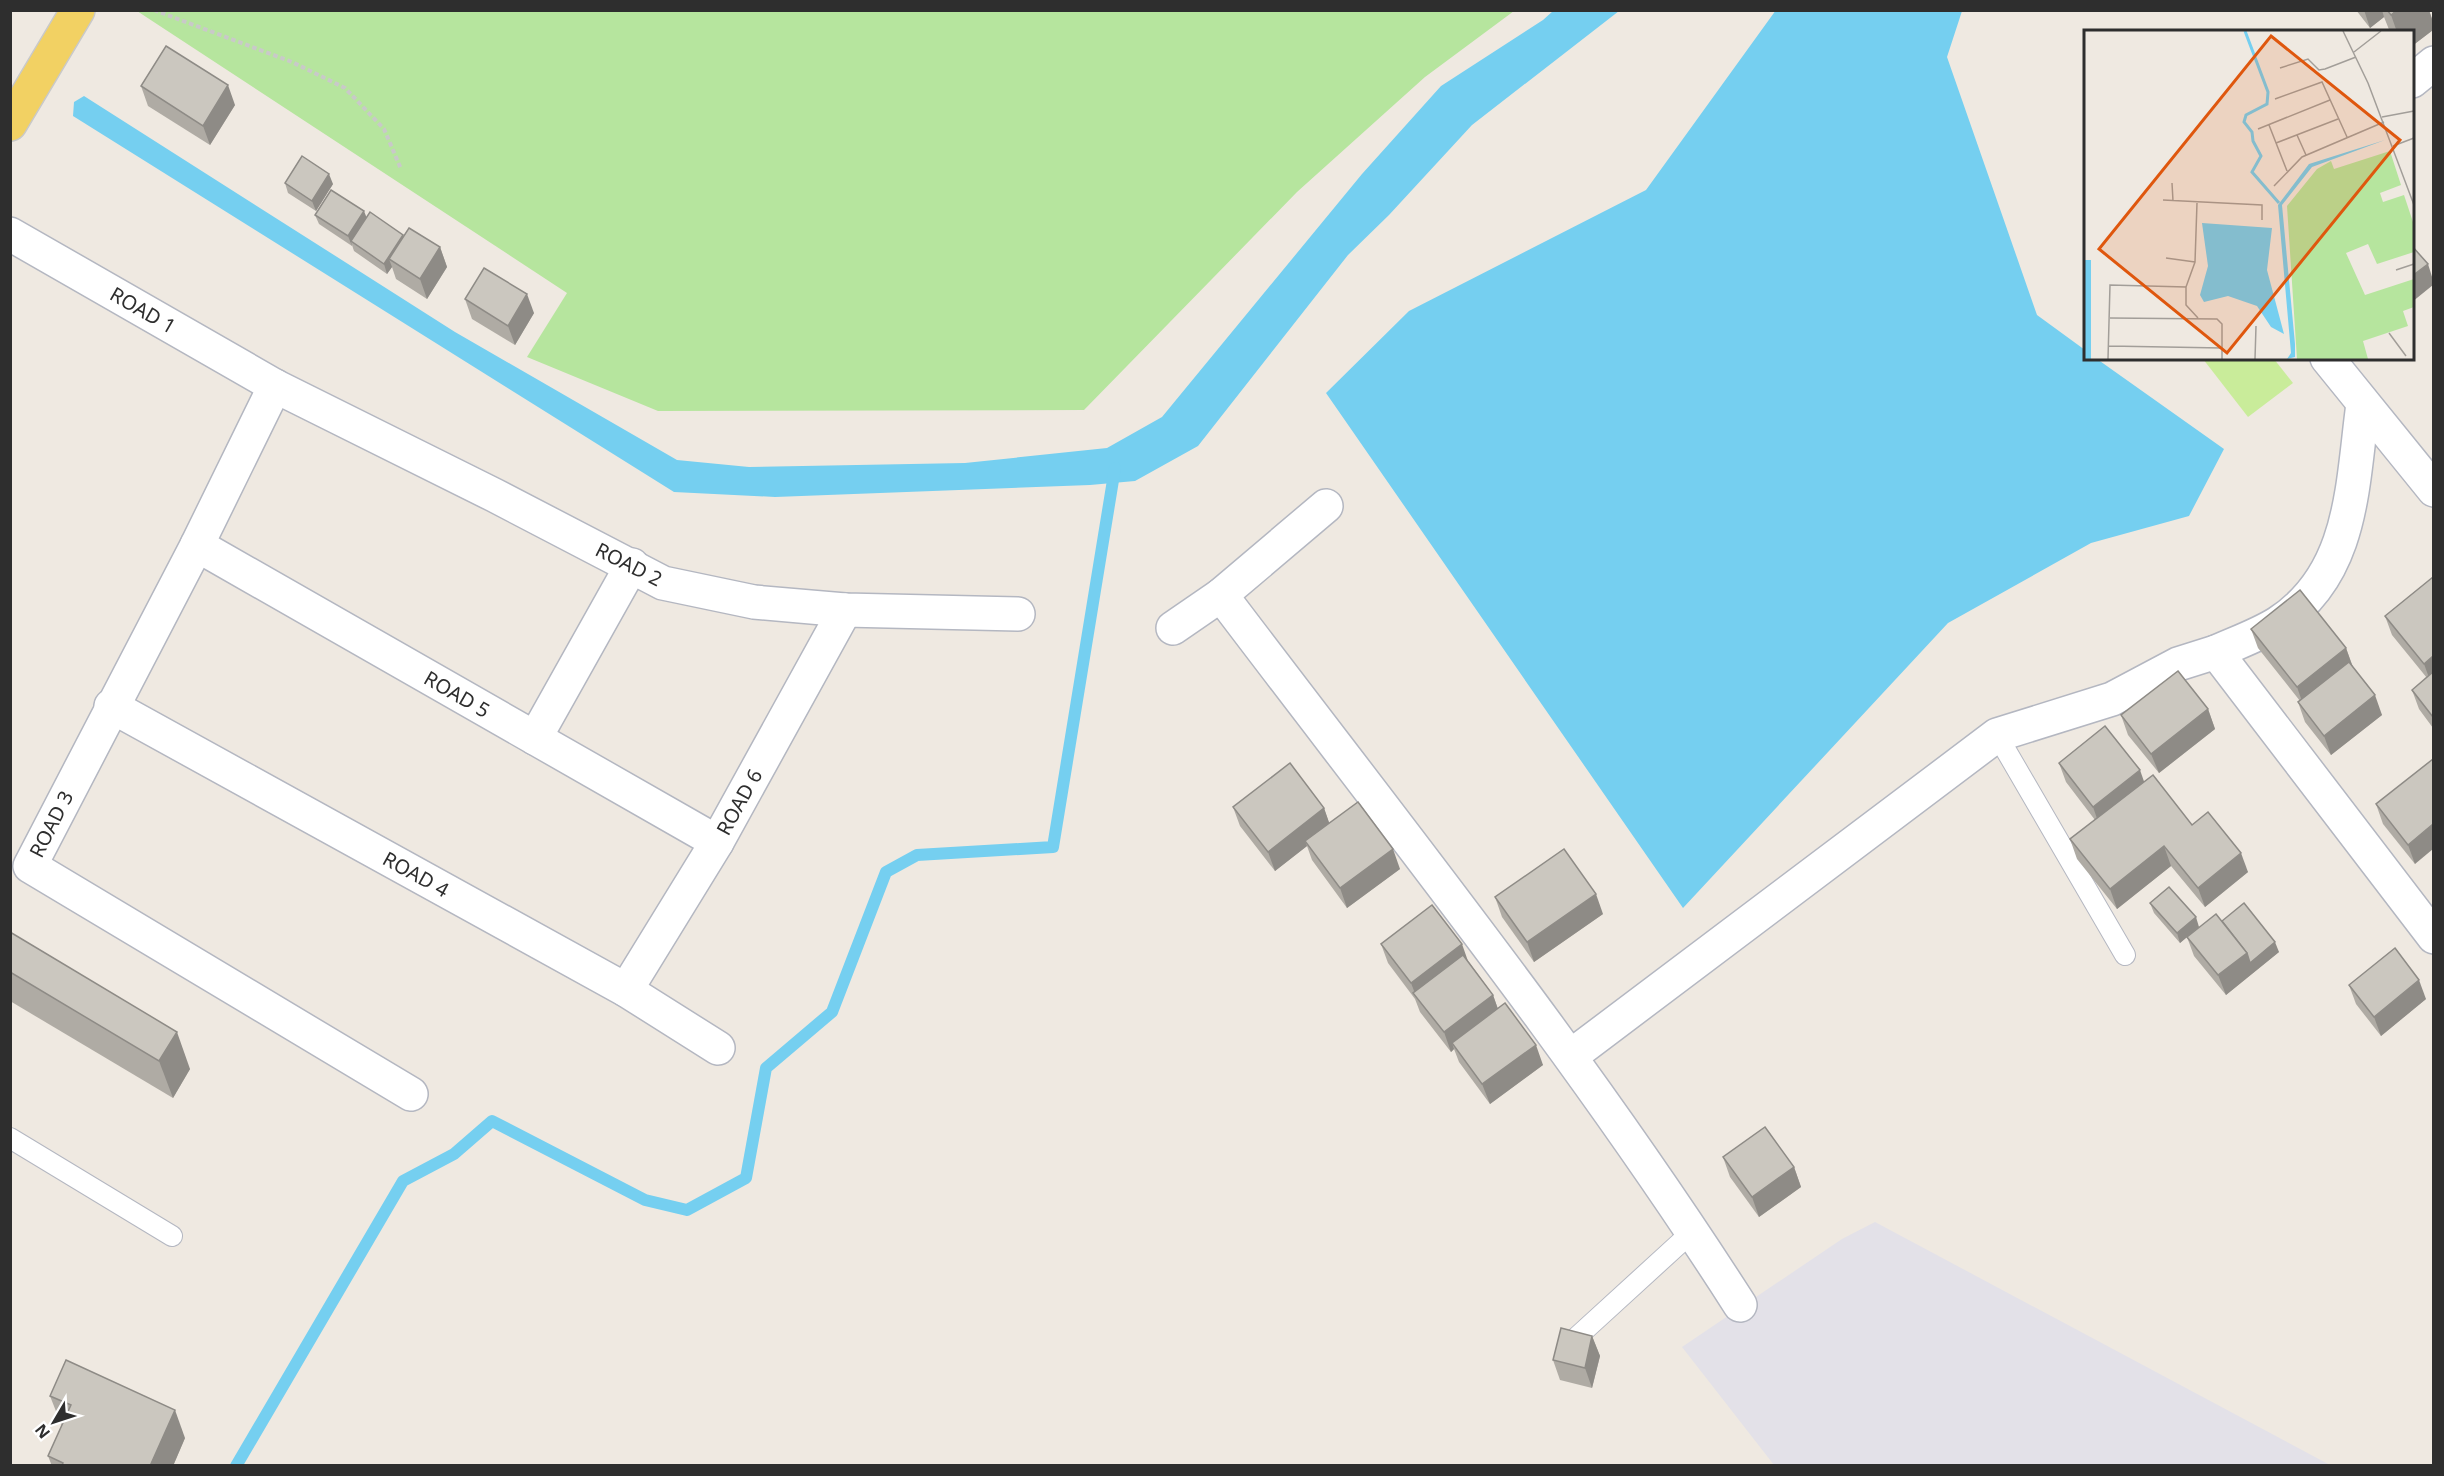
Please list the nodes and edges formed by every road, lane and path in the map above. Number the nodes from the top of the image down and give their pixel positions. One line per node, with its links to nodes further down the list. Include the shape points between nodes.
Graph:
1 (78, 10): 5 (main road)
2 (154, 10): 6 (path, via 292,62 345,88 384,129)
3 (2433, 63): 4 (street)
4 (2414, 79)
5 (10, 124)
6 (401, 170)
7 (10, 234): 9 (street, ROAD 1)
8 (2329, 360): 10 (street)
9 (275, 386): 13 (street, ROAD 3); 14 (street, ROAD 2)
10 (2363, 404): 11 (street); 19 (street, via 2345,533 2336,557 2322,580 2278,623)
11 (2433, 490)
12 (1326, 506): 15 (street)
13 (197, 545): 20 (street, ROAD 3); 22 (street, ROAD 5)
14 (632, 566): 16 (street, ROAD 2, via 674,586 754,602); 22 (street)
15 (1221, 595): 18 (street); 28 (street)
16 (845, 610): 17 (street, ROAD 2); 23 (street, ROAD 6)
17 (1018, 614)
18 (1173, 628)
19 (2216, 652): 21 (street, via 2178,664 2112,699); 24 (street)
20 (111, 706): 26 (street, ROAD 4); 29 (street, ROAD 3, via 30,866)
21 (1997, 735): 25 (lane); 28 (street)
22 (535, 738): 23 (street, ROAD 5)
23 (717, 842): 26 (street, ROAD 6)
24 (2433, 937)
25 (2126, 955)
26 (626, 990): 27 (street, ROAD 4)
27 (718, 1048)
28 (1571, 1056): 31 (street)
29 (411, 1094)
30 (10, 1138): 32 (lane)
31 (1693, 1231): 33 (street); 34 (lane)
32 (172, 1236)
33 (1740, 1305)
34 (1577, 1337)

